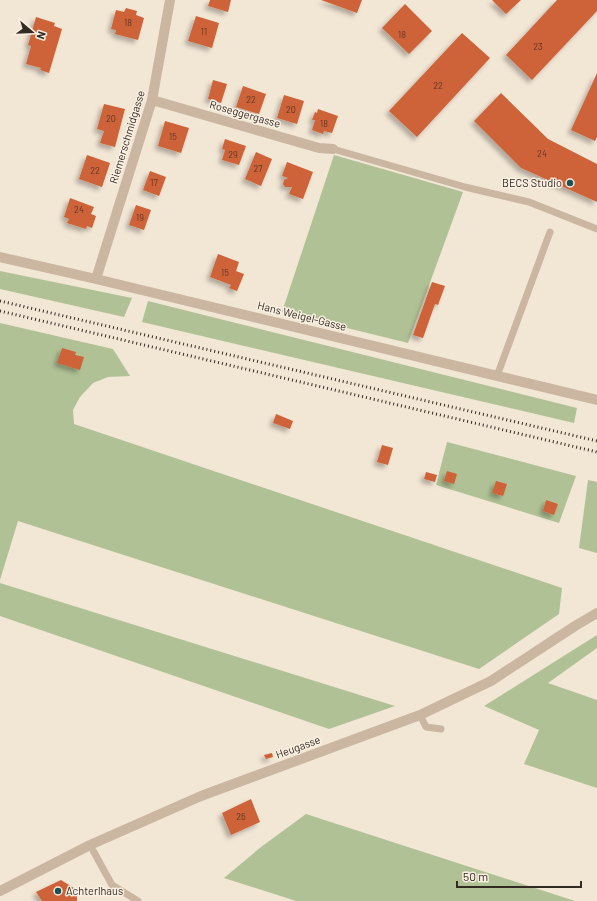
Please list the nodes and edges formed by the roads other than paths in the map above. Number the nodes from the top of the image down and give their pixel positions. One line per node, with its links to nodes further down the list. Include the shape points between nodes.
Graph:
1 (170, 0): 2 (street, Riemerschmidgasse)
2 (152, 100): 3 (street, Roseggergasse, via 319,148); 7 (street, Riemerschmidgasse)
3 (333, 149): 4 (lane, via 465,187 529,202)
4 (597, 229)
5 (550, 232): 8 (lane)
6 (0, 257): 7 (street, Hans Weigel-Gasse)
7 (96, 279): 8 (street, Hans Weigel-Gasse)
8 (496, 376): 9 (street, Hans Weigel-Gasse)
9 (597, 400)
10 (597, 613): 11 (street, Heugasse, via 491,681)
11 (420, 715): 12 (lane, via 426,727); 13 (street, Heugasse, via 201,796)
12 (441, 729)
13 (90, 845): 14 (street, Heugasse); 15 (lane, via 112,885)
14 (0, 891)
15 (138, 901)

